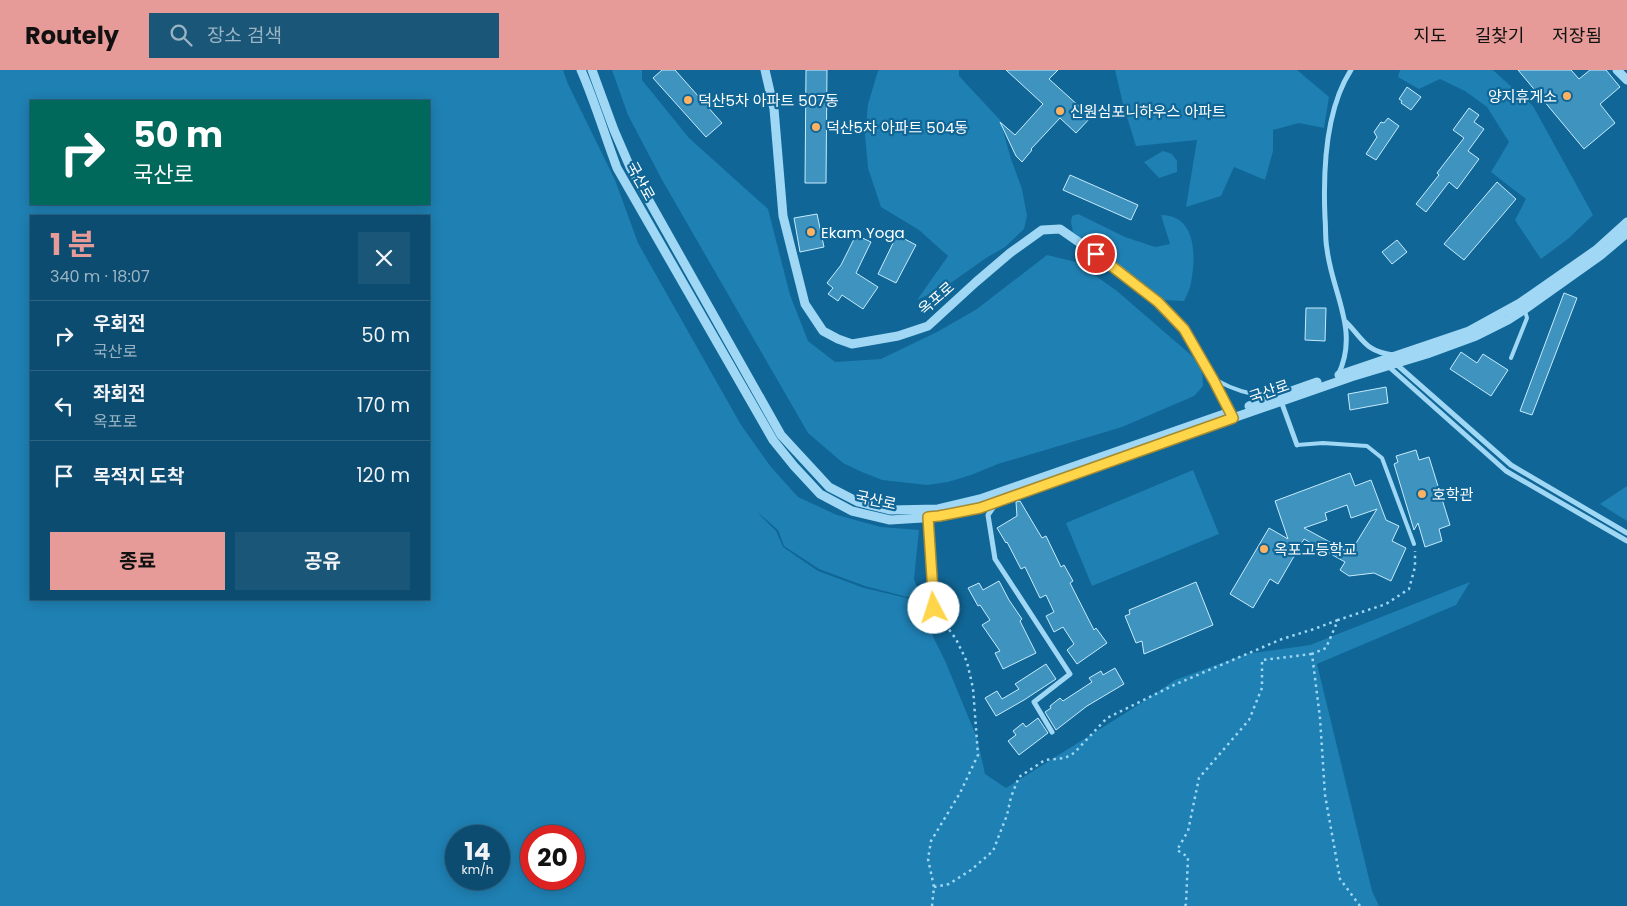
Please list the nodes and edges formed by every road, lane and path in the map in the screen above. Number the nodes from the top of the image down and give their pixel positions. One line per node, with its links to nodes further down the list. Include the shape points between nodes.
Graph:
1 (581, 70): 21 (street, 국산로, via 618,168 773,440 820,494 852,512 890,520)
2 (592, 70): 16 (street, 국산로, via 630,166 781,436 829,486 858,502 890,510 938,509 980,499)
3 (765, 70): 14 (street, 옥포로, via 774,109 784,216 805,304 823,331 852,344 898,336 928,326 990,270 1042,230 1060,229 1158,302 1184,329)
4 (1351, 70): 10 (street, via 1335,107 1326,152 1324,193 1326,249)
5 (1617, 70): 6 (street)
6 (1627, 80)
7 (1627, 222): 9 (street, 국산로)
8 (1627, 233): 9 (street, 국산로, via 1601,255)
9 (1522, 306): 11 (lane, via 1527,318); 12 (street, 국산로)
10 (1346, 322): 12 (street, via 1366,345); 13 (street, via 1347,351)
11 (1511, 358)
12 (1393, 361): 13 (street, 국산로); 15 (street, 국산로); 22 (street, via 1511,465); 23 (street, via 1506,471)
13 (1338, 375): 15 (street, 국산로)
14 (1212, 378): 15 (lane, via 1255,396); 16 (street, 옥포로)
15 (1278, 398): 16 (street, 국산로); 17 (street)
16 (1231, 415): 18 (street, 국산로)
17 (1297, 445): 24 (lane, via 1367,446 1382,458)
18 (1002, 500): 19 (street, 국산로); 20 (street)
19 (972, 510): 20 (street); 21 (street, 국산로)
20 (988, 515): 28 (street, via 996,559 1070,674 1034,702)
21 (928, 517): 25 (lane)
22 (1627, 533)
23 (1627, 541)
24 (1414, 544): 26 (path, via 1415,567 1409,589 1386,604)
25 (934, 608): 29 (path, via 956,639 967,662 973,688 978,755 960,793 930,841 928,859)
26 (1338, 620): 27 (path, via 1326,648); 29 (path, via 1273,642 1174,685 1107,718 1074,753 1065,758 1045,760 1018,777 993,851 950,884)
27 (1312, 654): 31 (path, via 1262,660 1262,688 1249,720 1199,778 1188,831 1177,850 1188,857); 32 (path, via 1325,795 1340,879)
28 (1052, 732)
29 (934, 888): 30 (path)
30 (932, 906)
31 (1184, 906)
32 (1360, 906)

